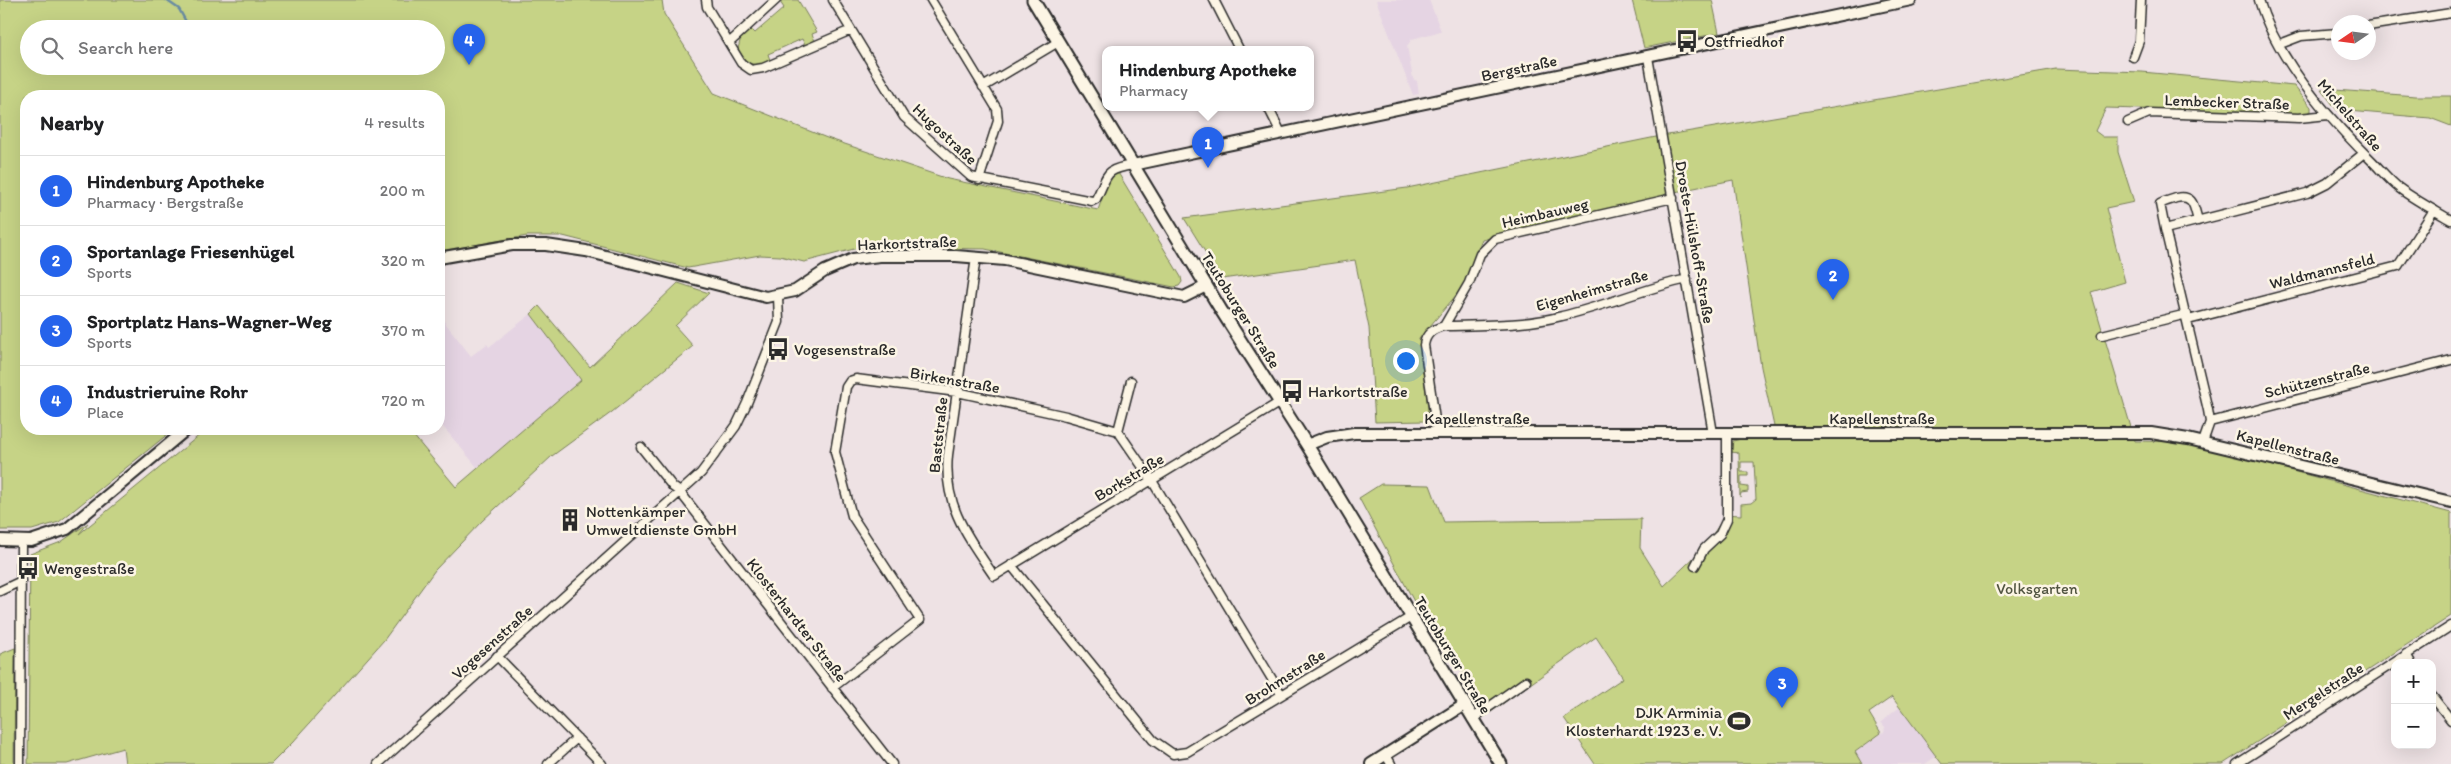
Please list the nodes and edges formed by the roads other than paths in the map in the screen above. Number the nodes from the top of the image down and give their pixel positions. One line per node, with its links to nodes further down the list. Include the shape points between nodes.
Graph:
1 (706, 0): 15 (street)
2 (776, 0): 15 (street)
3 (833, 0): 12 (street, Hugostraße)
4 (931, 0): 20 (street)
5 (1033, 0): 14 (main road, Teutoburger Straße)
6 (1214, 0): 17 (street)
7 (1910, 0): 18 (street, Bergstraße)
8 (2141, 0): 19 (street, via 2139,41)
9 (2259, 0): 16 (street, Michelstraße)
10 (2451, 14): 11 (street)
11 (2376, 25)
12 (851, 30): 15 (street, via 751,70 741,63); 27 (street, Hugostraße, via 908,122 971,177)
13 (2331, 34): 16 (street, via 2301,36)
14 (1058, 42): 20 (street); 26 (main road, Teutoburger Straße)
15 (729, 43)
16 (2280, 44): 22 (street, Michelstraße)
17 (1237, 46)
18 (1648, 57): 24 (street, Bergstraße); 28 (street, Droste-Hülshoff-Straße)
19 (2132, 57)
20 (983, 87): 27 (street, via 998,114)
21 (1270, 111): 24 (street)
22 (2328, 116): 23 (street, Lembecker Straße, via 2149,113); 25 (street, Michelstraße)
23 (2128, 122)
24 (1281, 133): 26 (street, Bergstraße)
25 (2364, 153): 29 (street, Michelstraße, via 2399,188); 31 (street, via 2341,174 2314,190)
26 (1133, 165): 27 (street, Hugostraße, via 1116,168 1108,174 1092,201); 36 (main road, Teutoburger Straße)
27 (979, 180)
28 (1673, 198): 35 (street, Droste-Hülshoff-Straße); 39 (street, Heimbauweg, via 1495,239 1480,254 1469,283)
29 (2434, 210): 30 (street, Michelstraße); 38 (street, Waldmannsfeld, via 2398,266)
30 (2451, 220)
31 (2198, 221): 32 (street); 32 (street, via 2193,202 2184,196 2160,204)
32 (2166, 229): 38 (street)
33 (445, 257): 37 (street, Harkortstraße, via 512,245 546,245 586,251 766,297)
34 (976, 257): 36 (street, Harkortstraße, via 1028,264 1184,298); 37 (street, Harkortstraße, via 861,258 831,268 796,292); 43 (street, Baststraße)
35 (1687, 280): 39 (street, Eigenheimstraße, via 1650,287 1546,320); 48 (street, Droste-Hülshoff-Straße)
36 (1206, 286): 44 (main road, Teutoburger Straße)
37 (778, 296): 55 (street, Vogesenstraße, via 779,322 736,426 716,455)
38 (2188, 317): 40 (street, Waldmannsfeld); 45 (street)
39 (1444, 326): 47 (street, via 1431,331 1424,346)
40 (2102, 335)
41 (2451, 360): 45 (street, Schützenstraße)
42 (1131, 380): 46 (street)
43 (956, 392): 46 (street, Birkenstraße, via 1084,420); 61 (street, Baststraße, via 947,466 949,497 963,527); 70 (street, Birkenstraße, via 856,378 846,387 835,452 852,516 920,620)
44 (1280, 402): 52 (main road, Teutoburger Straße); 54 (street, Borkstraße)
45 (2210, 422): 51 (street)
46 (1118, 431): 54 (street)
47 (1437, 433): 48 (street, Kapellenstraße); 52 (street, Kapellenstraße, via 1339,434)
48 (1713, 433): 49 (street, Kapellenstraße)
49 (1727, 433): 51 (street, Kapellenstraße, via 2151,433); 60 (street, via 1727,519 1720,534 1704,549)
50 (180, 435): 58 (street, via 73,526 50,537)
51 (2203, 442): 56 (street, Kapellenstraße)
52 (1308, 445): 64 (main road, Teutoburger Straße)
53 (641, 447): 55 (street, Klosterhardter Straße)
54 (1151, 479): 59 (street, Borkstraße); 71 (street)
55 (680, 492): 67 (street, Vogesenstraße); 70 (street, Klosterhardter Straße)
56 (2451, 502)
57 (0, 540): 58 (street)
58 (21, 542): 62 (street)
59 (1011, 565): 61 (street, Borkstraße); 71 (street, Brohmstraße, via 1148,734 1173,754 1187,752)
60 (1695, 566)
61 (994, 576)
62 (21, 581): 63 (street); 78 (street)
63 (0, 591)
64 (1411, 617): 71 (street, Brohmstraße); 73 (main road, Teutoburger Straße)
65 (2451, 626): 66 (street, Mergelstraße)
66 (2406, 654): 68 (street); 85 (street, Mergelstraße)
67 (497, 656): 76 (street); 79 (street, Vogesenstraße)
68 (2409, 659)
69 (1526, 681): 74 (street)
70 (832, 688): 82 (street, Klosterhardter Straße)
71 (1281, 694)
72 (2436, 701): 75 (street)
73 (1464, 705): 74 (main road, Teutoburger Straße); 77 (street)
74 (1472, 719): 84 (main road, Teutoburger Straße)
75 (2451, 720)
76 (576, 738): 80 (street); 81 (street)
77 (1389, 759): 83 (street)
78 (20, 764)
79 (378, 764)
80 (548, 764)
81 (602, 764)
82 (892, 764)
83 (1371, 764)
84 (1501, 764)
85 (2237, 764)

